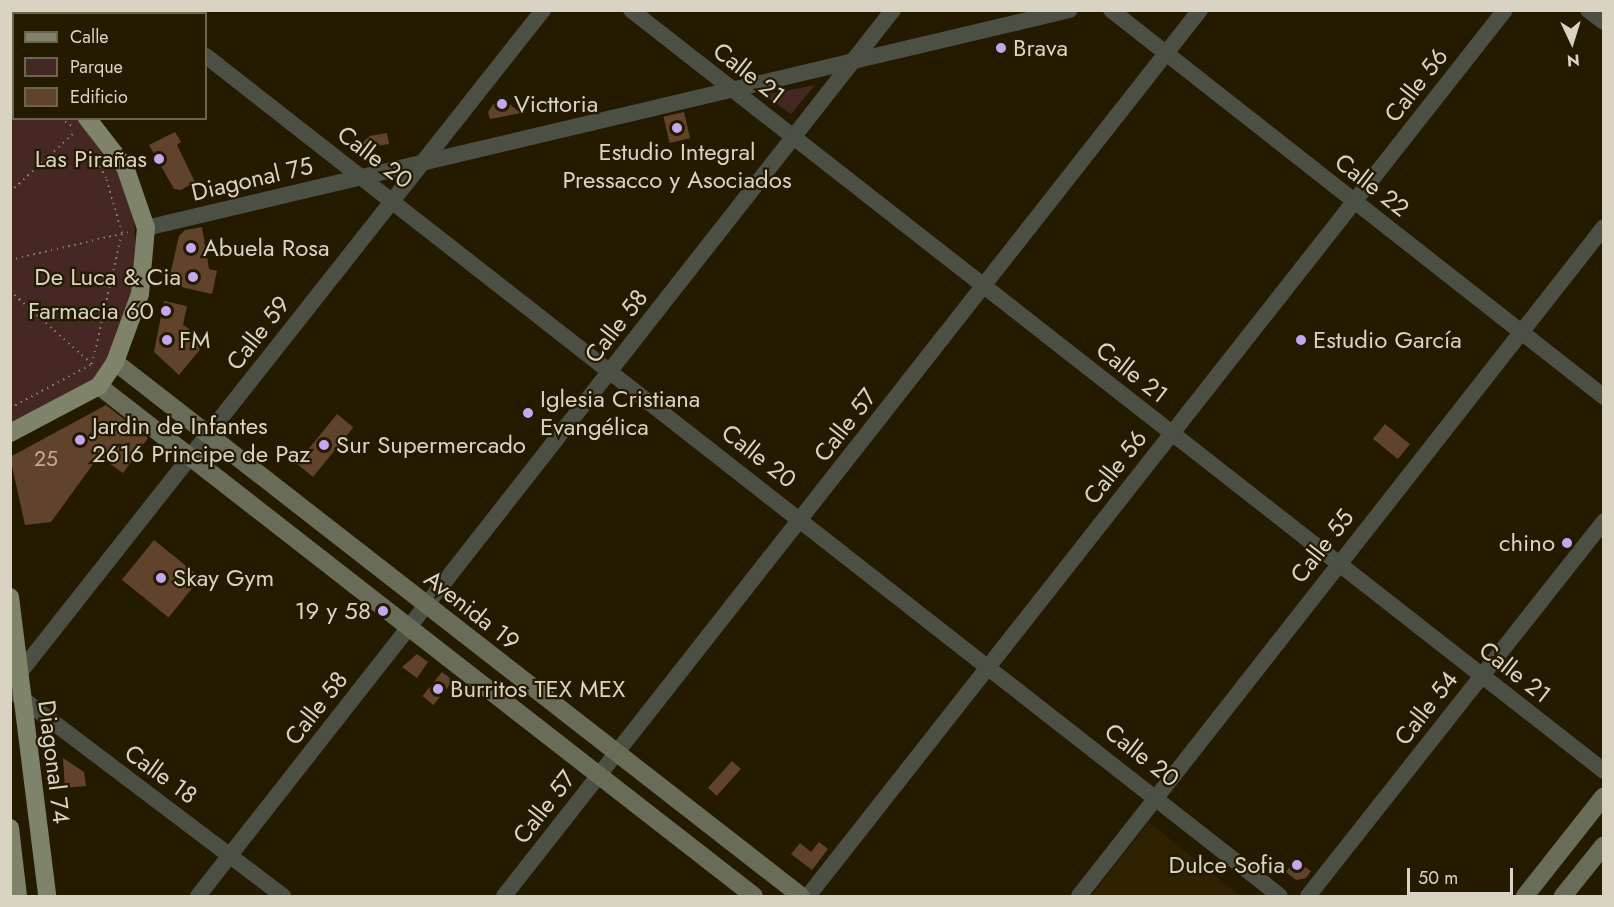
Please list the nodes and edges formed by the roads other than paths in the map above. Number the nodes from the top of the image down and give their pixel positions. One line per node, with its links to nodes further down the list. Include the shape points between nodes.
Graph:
1 (543, 10): 16 (street, Calle 59)
2 (631, 10): 13 (street, Calle 21)
3 (893, 10): 12 (street, Calle 58)
4 (1070, 10): 12 (street, Diagonal 75)
5 (1111, 10): 10 (street, Calle 22)
6 (1200, 10): 10 (street, Calle 57)
7 (1505, 10): 19 (street, Calle 56)
8 (1588, 10): 9 (street)
9 (1604, 22)
10 (1167, 54): 19 (street, Calle 22); 22 (street, Calle 57)
11 (207, 57): 17 (street, Calle 20)
12 (851, 62): 13 (street, Diagonal 75); 15 (street, Calle 58)
13 (732, 90): 15 (street, Calle 21); 16 (street, Diagonal 75)
14 (83, 124): 21 (main road, via 125,167)
15 (795, 138): 22 (street, Calle 21); 25 (street, Calle 58)
16 (422, 163): 17 (street, Diagonal 75); 18 (street, Calle 59)
17 (361, 178): 18 (street, Calle 20); 21 (street, Diagonal 75)
18 (393, 201): 25 (street, Calle 20); 30 (street, Calle 59)
19 (1355, 202): 23 (street, Calle 22); 29 (street, Calle 56)
20 (1604, 227): 23 (street, Calle 55)
21 (146, 228): 24 (main road, via 140,294)
22 (984, 286): 29 (street, Calle 21); 32 (street, Calle 57)
23 (1521, 332): 27 (street, Calle 22); 34 (street, Calle 55)
24 (115, 362): 26 (main road); 30 (main road, Avenida 19)
25 (611, 371): 32 (street, Calle 20); 36 (street, Calle 58)
26 (99, 386): 28 (main road); 31 (main road)
27 (1604, 397)
28 (10, 433)
29 (1172, 434): 34 (street, Calle 21); 38 (street, Calle 56)
30 (209, 435): 31 (street, Calle 59); 36 (main road, Avenida 19)
31 (191, 458): 37 (main road); 40 (street, Calle 59)
32 (801, 519): 38 (street, Calle 20); 41 (street, Calle 57)
33 (1604, 521): 39 (street, Calle 54)
34 (1338, 564): 39 (street, Calle 21); 44 (street, Calle 55)
35 (10, 597): 40 (main road, Diagonal 74)
36 (427, 605): 37 (street, Calle 58); 41 (main road, Avenida 19)
37 (409, 628): 43 (main road); 48 (street, Calle 58)
38 (989, 666): 44 (street, Calle 20); 56 (street, Calle 56)
39 (1481, 676): 42 (street, Calle 21); 59 (street, Calle 54)
40 (16, 687): 48 (street, Calle 18); 50 (main road, Diagonal 74)
41 (617, 753): 43 (street, Calle 57); 55 (main road, Avenida 19)
42 (1604, 771)
43 (599, 776): 53 (street, Calle 57); 54 (main road)
44 (1156, 796): 57 (street, Calle 55); 58 (street, Calle 20)
45 (1604, 796): 60 (main road)
46 (10, 828): 49 (main road)
47 (1604, 845): 61 (main road)
48 (231, 855): 51 (street, Calle 58); 52 (street, Calle 18)
49 (18, 897)
50 (47, 897)
51 (198, 897)
52 (283, 897)
53 (504, 897)
54 (754, 897)
55 (801, 897)
56 (808, 897)
57 (1079, 897)
58 (1280, 897)
59 (1308, 897)
60 (1525, 897)
61 (1563, 897)

